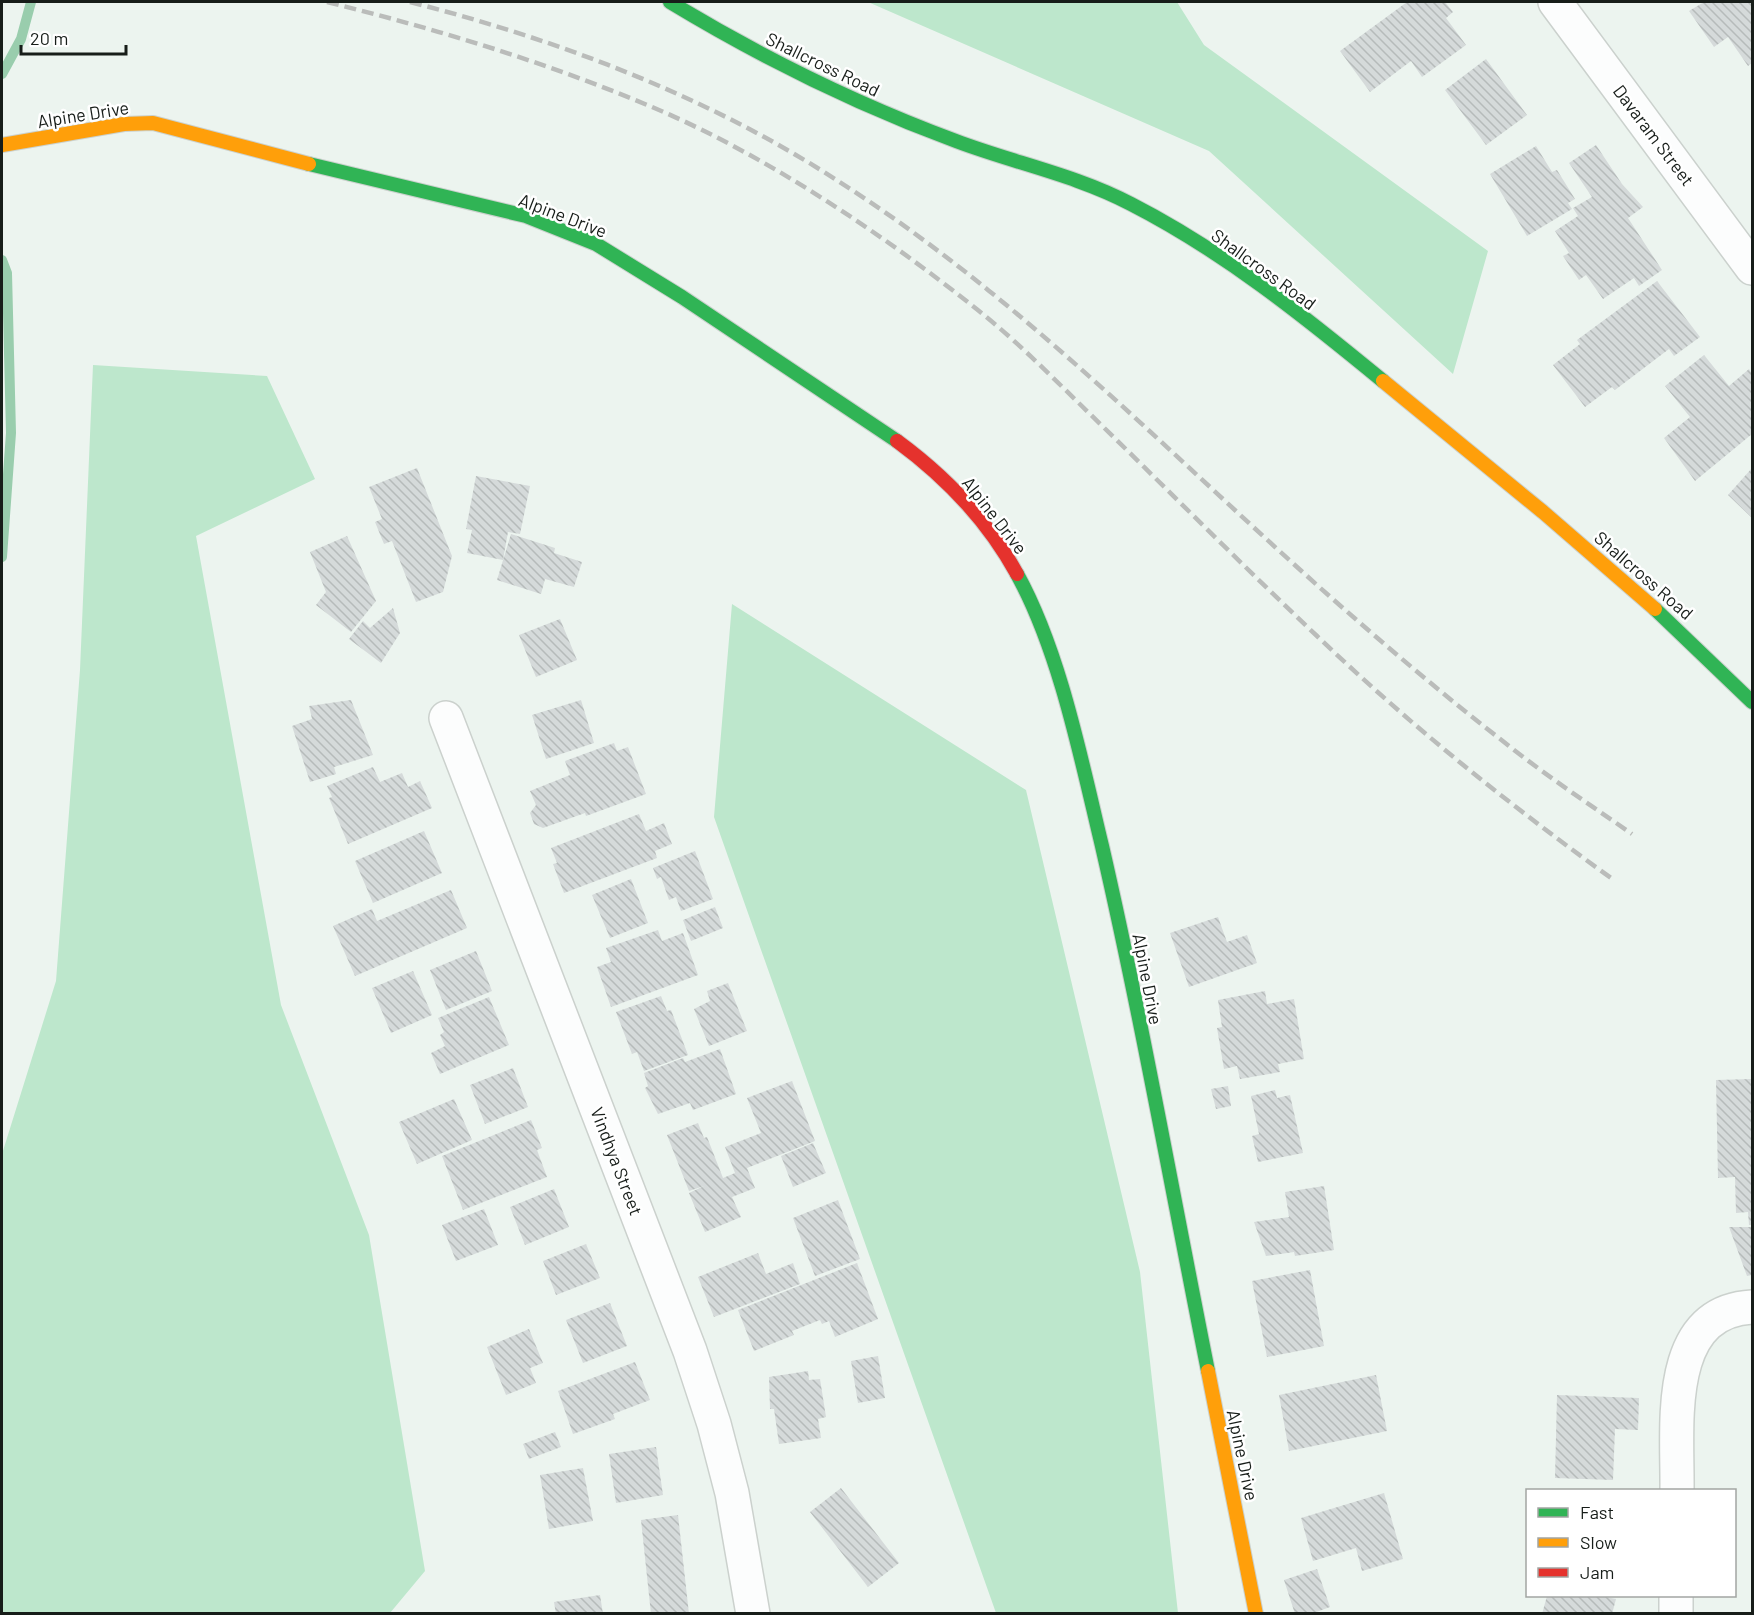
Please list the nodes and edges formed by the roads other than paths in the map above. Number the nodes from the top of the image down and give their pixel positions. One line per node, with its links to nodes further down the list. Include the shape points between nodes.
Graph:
1 (670, 2): 5 (street, Shallcross Road, via 731,39 857,103 961,143 1057,172 1130,203 1222,257 1510,484 1709,655)
2 (1555, 2): 4 (street, Davaram Street)
3 (2, 145): 11 (street, Alpine Drive, via 124,124 153,123 361,178 526,216 596,244 682,297 876,425 961,496 1003,548 1035,606 1077,740 1116,909)
4 (1752, 268)
5 (1752, 702)
6 (446, 718): 10 (street, Vindhya Street, via 693,1362 732,1493)
7 (1752, 1307): 8 (street, via 1714,1316 1698,1332 1685,1360 1678,1396)
8 (1677, 1489)
9 (1676, 1597): 12 (street)
10 (753, 1614)
11 (1256, 1614)
12 (1676, 1614)

